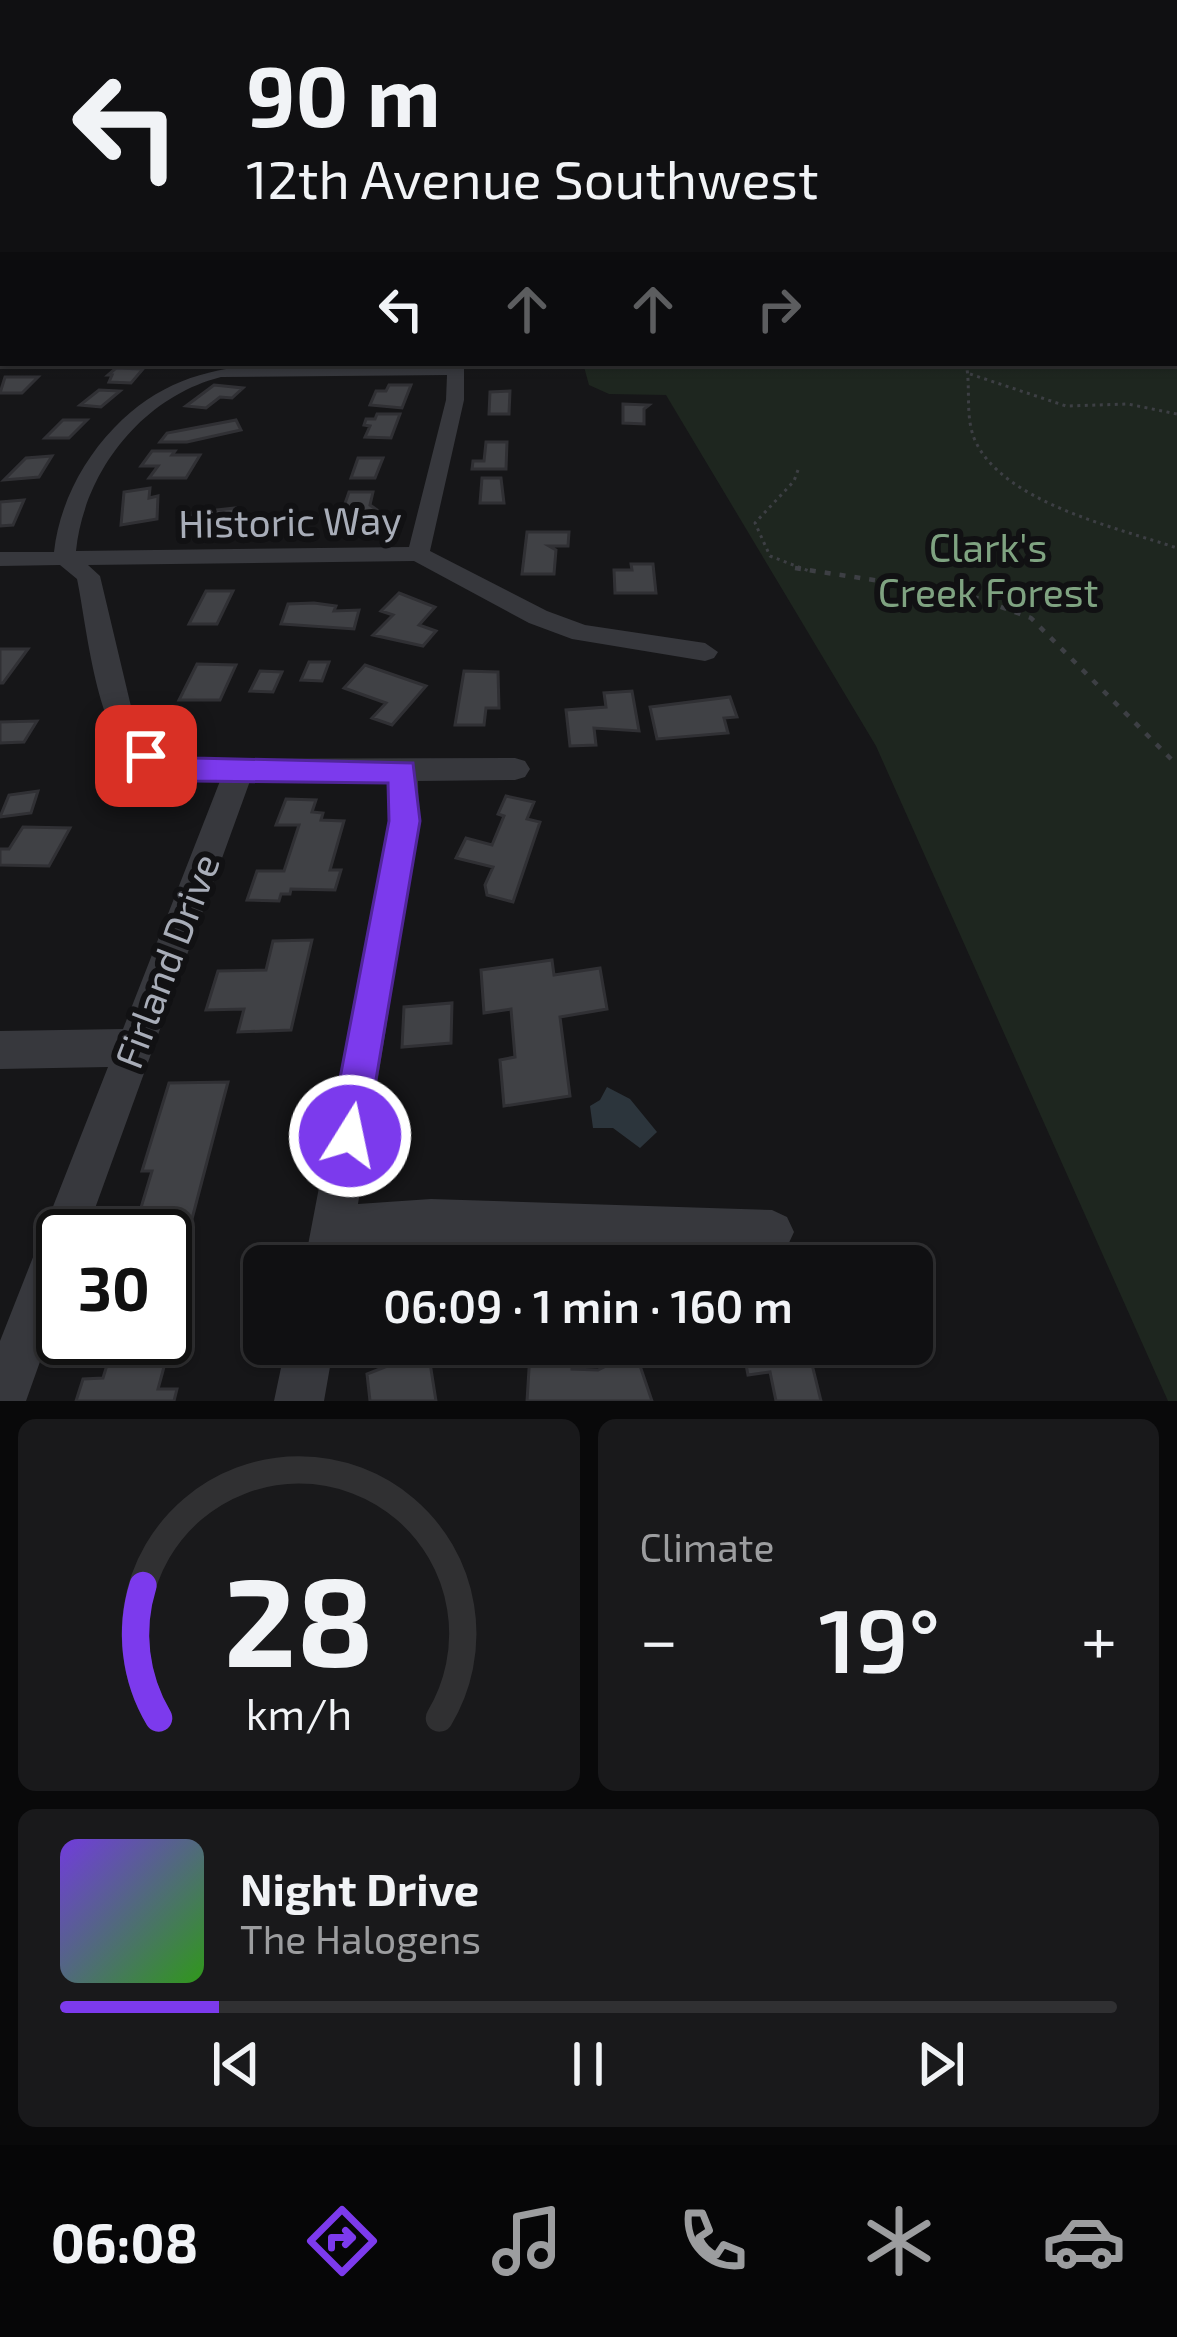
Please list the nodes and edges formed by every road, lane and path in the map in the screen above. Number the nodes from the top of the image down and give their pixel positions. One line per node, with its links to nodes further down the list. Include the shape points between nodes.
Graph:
1 (456, 366): 7 (street); 9 (street, via 221,372 186,382 102,454 74,512)
2 (967, 366): 3 (path)
3 (970, 374): 4 (path, via 1066,406 1128,404); 6 (path, via 974,440 999,472 1040,499)
4 (1177, 414)
5 (798, 470): 11 (path, via 755,523 770,556 804,570 980,596 1012,608)
6 (1177, 548)
7 (418, 554): 9 (street, Historic Way); 10 (street, Historic Way, via 581,633)
8 (0, 559): 9 (street, Historic Way)
9 (68, 560): 13 (street, via 88,576 121,722 146,756)
10 (704, 652)
11 (1177, 765)
12 (515, 769): 14 (street)
13 (239, 771): 14 (street); 15 (street, Firland Drive)
14 (403, 771): 19 (street, via 401,842)
15 (134, 1048): 16 (street); 17 (street, Firland Drive)
16 (0, 1050)
17 (73, 1209)
18 (772, 1232): 20 (street, via 431,1221)
19 (330, 1245)
20 (334, 1245)
21 (36, 1308): 23 (street, Firland Drive)
22 (306, 1365): 24 (street)
23 (1, 1401)
24 (298, 1401)

